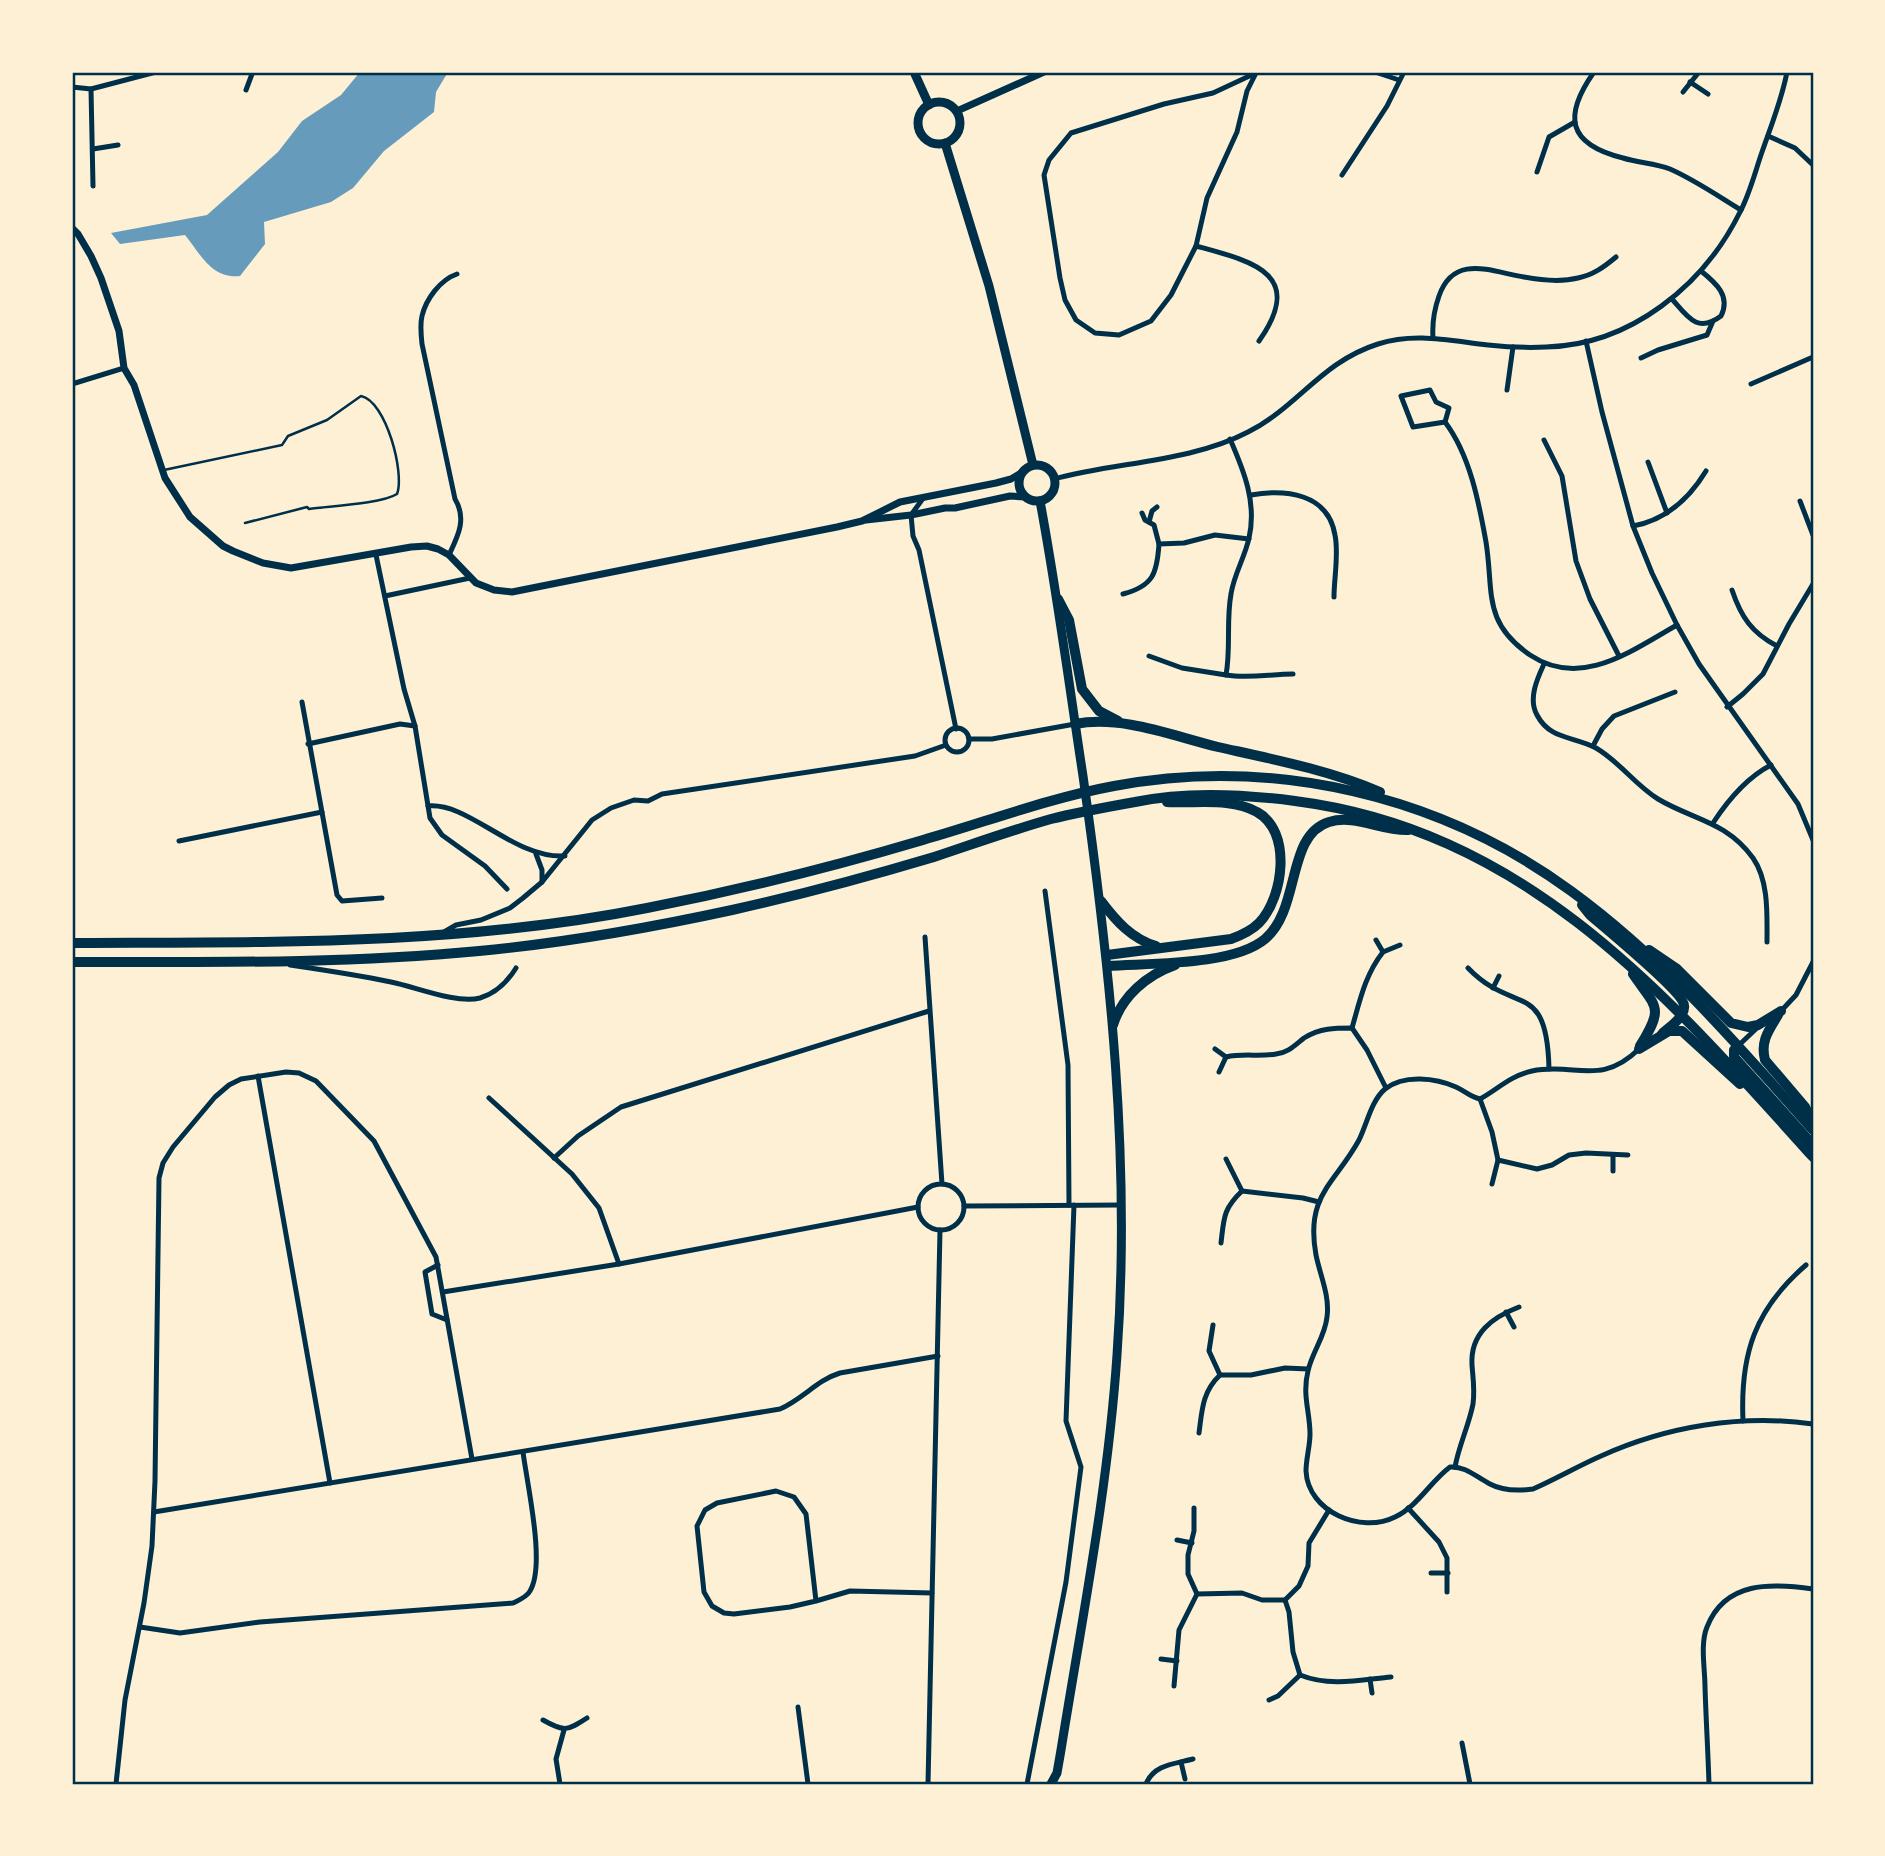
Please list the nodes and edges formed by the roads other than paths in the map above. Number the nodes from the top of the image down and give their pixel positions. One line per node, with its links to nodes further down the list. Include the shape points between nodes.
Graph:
1 (154, 72): 14 (street)
2 (251, 72): 15 (street)
3 (914, 72): 18 (main road)
4 (1044, 72): 19 (street)
5 (1257, 72): 31 (street, via 1237,132 1207,198); 31 (street, via 1213,93 1070,133 1049,160 1044,175 1062,289 1076,320 1095,333 1119,335 1151,321 1171,295)
6 (1375, 72): 11 (street)
7 (1404, 72): 11 (street)
8 (1594, 72): 20 (street, via 1577,98)
9 (1699, 72): 12 (street)
10 (1787, 72): 21 (street)
11 (1399, 80): 27 (street)
12 (1690, 82): 16 (street); 17 (street)
13 (72, 87): 14 (street)
14 (91, 89): 24 (street)
15 (246, 90)
16 (1683, 92)
17 (1708, 94)
18 (929, 105): 19 (main road, via 944,102); 22 (main road, via 920,114 920,132 931,142)
19 (957, 111): 22 (main road, via 959,130)
20 (1575, 122): 26 (street, via 1549,137); 29 (street, via 1588,146 1673,170)
21 (1768, 136): 25 (street, via 1795,148); 29 (street)
22 (945, 143): 51 (main road, via 989,286)
23 (118, 145): 24 (street)
24 (93, 149): 28 (street)
25 (1813, 165)
26 (1536, 172)
27 (1342, 175)
28 (93, 186)
29 (1741, 210): 33 (street)
30 (72, 228): 43 (street, via 101,278 120,331)
31 (1196, 246): 38 (street, via 1254,263 1269,274 1276,302 1273,318)
32 (1616, 257): 37 (street, via 1598,271 1576,279 1538,279 1477,267 1462,270 1441,289 1433,316)
33 (1701, 271): 35 (street); 36 (street, via 1724,296 1725,308)
34 (457, 274): 73 (street, via 431,295 421,317 422,344 460,511 459,535)
35 (1672, 299): 36 (street, via 1694,322); 39 (street, via 1633,324)
36 (1713, 321): 42 (street, via 1707,335)
37 (1433, 338): 40 (street); 48 (street, via 1397,339 1347,357 1263,423)
38 (1259, 341)
39 (1586, 341): 40 (street); 68 (street)
40 (1513, 347): 46 (street)
41 (1813, 357): 45 (street)
42 (1641, 358)
43 (124, 368): 44 (street); 52 (street)
44 (72, 384)
45 (1751, 384)
46 (1507, 390)
47 (1446, 422): 47 (street, via 1413,426 1401,396 1430,390 1436,402 1449,408); 85 (street, via 1469,471 1497,620 1515,644)
48 (1230, 439): 55 (street, via 1185,453); 56 (street)
49 (1544, 440): 84 (street, via 1562,476 1576,561)
50 (1648, 462): 63 (street)
51 (1033, 465): 54 (main road); 55 (main road, via 1047,468)
52 (163, 471): 67 (lane, via 282,446 288,436 327,420 361,396 367,398 388,428 399,479 397,494 360,503 307,507); 72 (street, via 190,517 223,546 263,563 302,568)
53 (1706, 471): 63 (street, via 1691,495)
54 (1023, 472): 57 (main road, via 1019,485); 58 (street, via 1007,481)
55 (1054, 479): 59 (main road, via 1050,495)
56 (1251, 495): 70 (street); 79 (street, via 1295,493 1325,513 1335,536)
57 (1025, 497): 59 (main road); 64 (street)
58 (924, 498): 64 (street); 65 (street, via 900,502)
59 (1040, 500): 80 (main road)
60 (1800, 500): 69 (street)
61 (1157, 507): 66 (street)
62 (1142, 513): 66 (street)
63 (1667, 513): 68 (street)
64 (911, 515): 65 (street); 94 (street)
65 (862, 521): 74 (street, via 524,590 494,590)
66 (1149, 522): 71 (street)
67 (246, 523)
68 (1633, 526): 81 (street)
69 (1813, 536)
70 (1249, 539): 71 (street, via 1215,535); 87 (street, via 1230,597)
71 (1159, 544): 77 (street, via 1154,575 1147,584)
72 (376, 555): 73 (street, via 427,547); 78 (street)
73 (449, 555): 74 (street)
74 (470, 578): 78 (street)
75 (1813, 584): 82 (street)
76 (1732, 590): 82 (street, via 1751,629)
77 (1123, 594)
78 (385, 596): 93 (street)
79 (1334, 597)
80 (1058, 599): 91 (highway, via 1069,620 1082,689 1099,711); 92 (main road)
81 (1677, 625): 84 (street); 90 (street)
82 (1777, 646): 90 (street, via 1756,682)
83 (1149, 656): 87 (street, via 1182,668)
84 (1619, 656): 85 (street, via 1582,669)
85 (1544, 664): 98 (street, via 1533,698 1535,712 1559,737)
86 (1293, 674): 87 (street)
87 (1226, 675)
88 (1675, 692): 98 (street, via 1614,716)
89 (302, 702): 96 (street)
90 (1727, 706): 99 (street)
91 (1121, 723): 92 (highway); 102 (highway, via 1367,786)
92 (1075, 724): 95 (street); 115 (main road)
93 (415, 726): 96 (street, via 400,724); 101 (street)
94 (956, 729): 95 (street); 97 (street, via 947,736)
95 (969, 739): 97 (street, via 959,752)
96 (308, 744): 103 (street)
97 (946, 745): 109 (street, via 915,755 634,800 592,820)
98 (1593, 746): 104 (street, via 1658,799)
99 (1770, 765): 104 (street, via 1740,789); 106 (street, via 1798,803)
100 (1139, 801): 105 (highway, via 1258,796 1332,805); 123 (highway, via 1248,807 1261,813 1278,836 1275,891 1260,922 1231,939); 129 (highway, via 1051,819 805,893 653,926 479,951)
101 (428, 806): 108 (street, via 453,810); 111 (street, via 442,835 485,866)
102 (1421, 810): 112 (highway, via 1517,855); 116 (highway, via 1301,781 1218,776 1146,781 1045,803 783,880 537,926)
103 (322, 812): 107 (street); 114 (street, via 337,895 342,901)
104 (1713, 823): 120 (street, via 1754,859 1763,880)
105 (1416, 830): 125 (highway, via 1492,864 1529,887); 127 (highway, via 1392,831 1366,822 1326,822 1301,848 1290,898 1280,922 1264,940 1225,957)
106 (1812, 835)
107 (179, 841)
108 (536, 854): 109 (street); 110 (street)
109 (565, 856): 110 (street)
110 (542, 883): 116 (street, via 510,908)
111 (507, 889)
112 (1571, 890): 118 (highway); 138 (highway, via 1590,915 1678,996 1684,1004)
113 (1045, 891): 167 (street, via 1068,1065)
114 (382, 898)
115 (1101, 901): 123 (highway, via 1130,934); 126 (main road)
116 (438, 935): 121 (highway, via 281,943)
117 (925, 937): 136 (street)
118 (1628, 937): 137 (highway, via 1671,964 1731,1023 1758,1025); 142 (highway)
119 (1376, 940): 124 (street)
120 (1767, 942)
121 (72, 943)
122 (1400, 945): 124 (street)
123 (1160, 947): 126 (highway)
124 (1383, 952): 140 (street, via 1362,989)
125 (1623, 959): 138 (highway); 144 (highway, via 1655,1010 1653,1025)
126 (1107, 961): 127 (highway); 139 (main road)
127 (1185, 961): 139 (highway, via 1148,978 1122,1006)
128 (72, 962): 129 (highway)
129 (269, 962): 131 (street, via 464,999 495,991 508,982)
130 (1813, 962): 133 (street)
131 (516, 968)
132 (1468, 968): 135 (street)
133 (1811, 974): 137 (street)
134 (1499, 976): 135 (street)
135 (1493, 988): 146 (street, via 1539,1012 1549,1041)
136 (929, 1011): 159 (street, via 621,1107); 163 (street)
137 (1781, 1011): 142 (street); 153 (highway, via 1762,1051)
138 (1682, 1015): 141 (highway); 152 (highway)
139 (1113, 1025): 168 (main road)
140 (1352, 1028): 145 (street, via 1318,1031 1276,1054); 149 (street)
141 (1661, 1034): 144 (highway); 152 (highway, via 1682,1031)
142 (1738, 1046): 154 (highway); 155 (highway, via 1734,1057)
143 (1215, 1049): 145 (street)
144 (1639, 1049): 146 (street, via 1615,1066 1596,1071)
145 (1226, 1057): 147 (street)
146 (1549, 1069): 151 (street, via 1517,1075)
147 (1219, 1072)
148 (258, 1076): 174 (street, via 293,1072 311,1078 366,1130); 191 (street); 195 (street, via 235,1081 222,1090 173,1147 161,1170)
149 (1386, 1088): 151 (street, via 1405,1079 1423,1080); 166 (street, via 1359,1141)
150 (489, 1098): 159 (street)
151 (1480, 1099): 161 (street)
152 (1760, 1099): 158 (highway)
153 (1813, 1124)
154 (1813, 1129)
155 (1813, 1145)
156 (1613, 1155): 157 (street); 161 (street, via 1569,1156 1537,1169); 162 (street)
157 (1628, 1155)
158 (1813, 1157)
159 (554, 1158): 173 (street, via 599,1208)
160 (1226, 1159): 165 (street)
161 (1498, 1160): 164 (street)
162 (1612, 1171)
163 (942, 1184): 169 (street, via 955,1189); 170 (street, via 923,1193)
164 (1492, 1184)
165 (1242, 1191): 166 (street); 172 (street, via 1224,1213)
166 (1319, 1202): 183 (street, via 1314,1233 1328,1313)
167 (1071, 1205): 168 (street); 169 (street); 228 (street, via 1066,1420 1081,1467 1064,1595)
168 (1121, 1205): 222 (main road, via 1109,1448)
169 (964, 1206): 171 (street, via 958,1221)
170 (918, 1208): 171 (street, via 926,1224); 173 (street)
171 (940, 1230): 182 (street)
172 (1221, 1243)
173 (619, 1264): 176 (street)
174 (438, 1265): 176 (street); 179 (street, via 425,1272 432,1314)
175 (1806, 1265): 185 (street, via 1774,1296 1753,1335 1743,1371)
176 (443, 1292): 179 (street)
177 (1519, 1307): 178 (street)
178 (1506, 1312): 181 (street); 190 (street, via 1478,1336 1473,1352 1472,1406)
179 (447, 1320): 189 (street)
180 (1213, 1325): 184 (street, via 1209,1351)
181 (1514, 1327)
182 (938, 1356): 188 (street, via 827,1377 797,1402 780,1409); 201 (street)
183 (1308, 1369): 184 (street, via 1285,1367); 194 (street, via 1306,1473)
184 (1220, 1376): 187 (street, via 1204,1397)
185 (1743, 1421): 186 (street); 190 (street, via 1675,1431 1638,1442 1533,1489 1492,1486)
186 (1813, 1424)
187 (1199, 1433)
188 (523, 1452): 189 (street); 206 (street, via 538,1573 529,1594 513,1603 260,1622 180,1633)
189 (472, 1459): 191 (street)
190 (1455, 1467): 193 (street)
191 (330, 1483): 195 (street)
192 (1194, 1508): 197 (street)
193 (1408, 1508): 194 (street, via 1395,1517 1367,1524); 199 (street, via 1439,1542)
194 (1329, 1510): 204 (street, via 1309,1543 1308,1566 1299,1586)
195 (155, 1512): 206 (street)
196 (1177, 1540): 197 (street)
197 (1192, 1543): 203 (street, via 1188,1574)
198 (1431, 1573): 199 (street)
199 (1448, 1573): 202 (street)
200 (1813, 1589): 233 (street, via 1761,1585 1735,1594 1720,1605 1706,1629)
201 (932, 1592): 205 (street, via 850,1591); 227 (street)
202 (1447, 1592)
203 (1197, 1594): 204 (street, via 1242,1592 1262,1600); 208 (street, via 1179,1630)
204 (1285, 1600): 209 (street)
205 (816, 1601): 205 (street, via 734,1614 712,1605 704,1592 697,1526 705,1510 716,1503 776,1491 794,1497 806,1514)
206 (140, 1627): 224 (street, via 125,1699)
207 (1161, 1659): 208 (street)
208 (1177, 1661): 212 (street)
209 (1300, 1675): 211 (street, via 1328,1683); 214 (street)
210 (1391, 1677): 211 (street)
211 (1370, 1679): 213 (street)
212 (1174, 1686)
213 (1371, 1693)
214 (1269, 1700)
215 (798, 1707): 226 (street)
216 (587, 1718): 218 (street)
217 (543, 1720): 218 (street)
218 (564, 1730): 225 (street, via 556,1759)
219 (1462, 1743): 232 (street)
220 (1194, 1759): 221 (street)
221 (1181, 1762): 223 (street); 231 (street, via 1159,1767)
222 (1056, 1773): 229 (main road); 230 (main road)
223 (1185, 1779)
224 (116, 1784)
225 (560, 1784)
226 (808, 1784)
227 (928, 1784)
228 (1027, 1784)
229 (1051, 1784)
230 (1058, 1784)
231 (1146, 1784)
232 (1469, 1784)
233 (1709, 1784)

